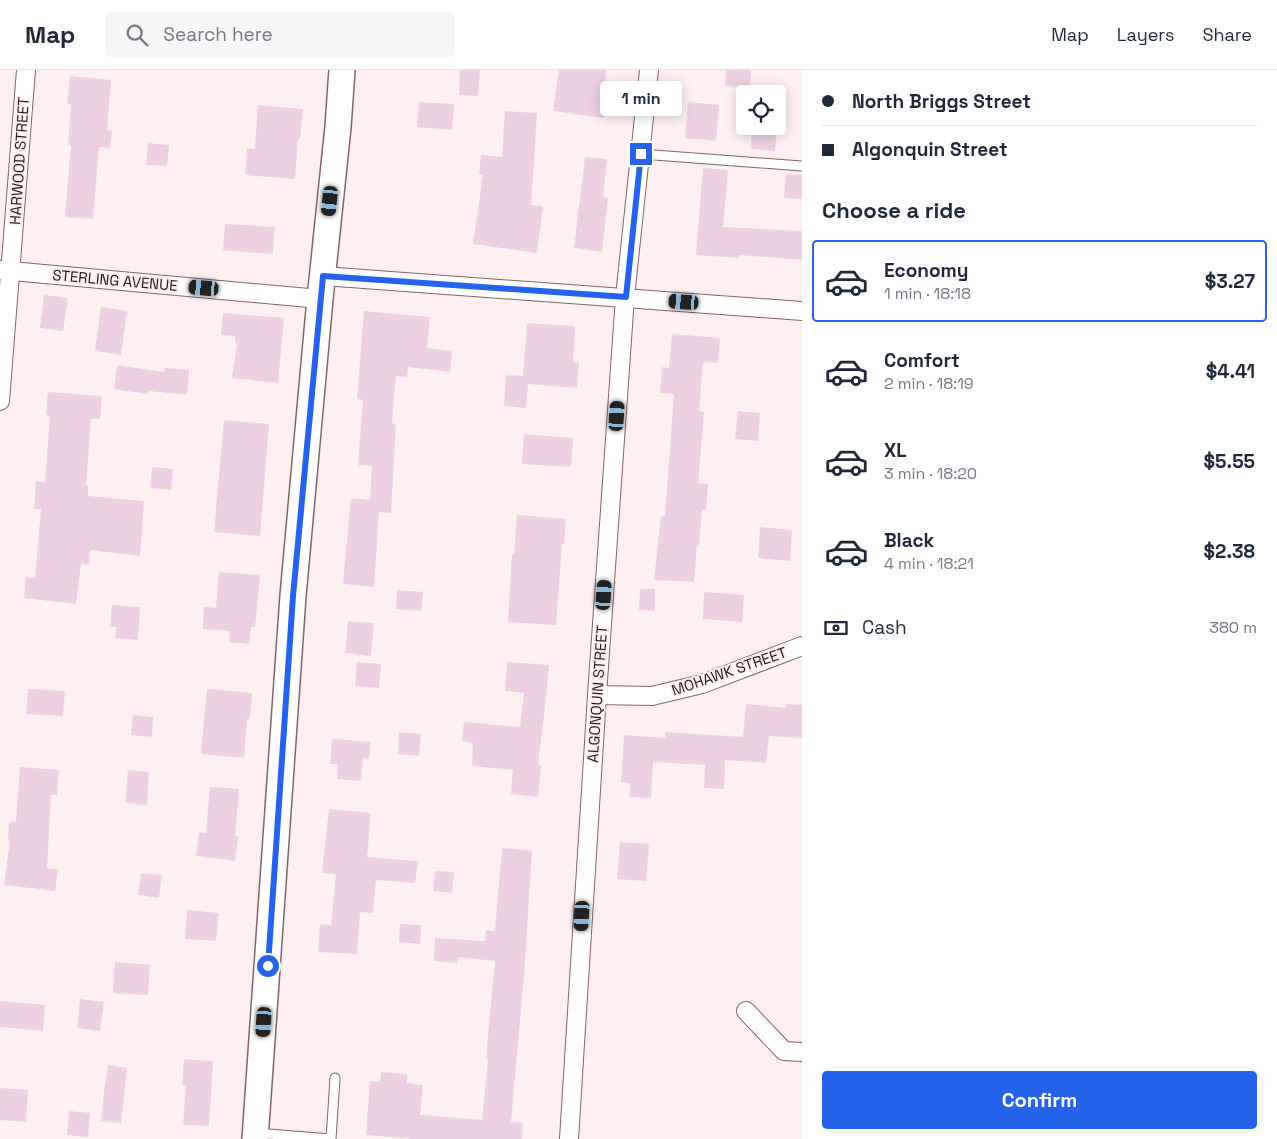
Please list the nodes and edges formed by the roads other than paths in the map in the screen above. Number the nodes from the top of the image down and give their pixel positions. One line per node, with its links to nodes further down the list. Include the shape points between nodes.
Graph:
1 (26, 70): 6 (street, HARWOOD STREET)
2 (342, 70): 7 (street)
3 (649, 70): 4 (street, ALGONQUIN STREET)
4 (641, 154): 5 (lane); 8 (street, ALGONQUIN STREET)
5 (802, 166)
6 (6, 271): 7 (street, STERLING AVENUE); 10 (street, HARWOOD STREET)
7 (321, 287): 8 (street, STERLING AVENUE); 16 (street, via 293,596)
8 (626, 297): 9 (street, STERLING AVENUE); 12 (street, ALGONQUIN STREET)
9 (802, 311)
10 (0, 401)
11 (802, 646): 12 (street, MOHAWK STREET, via 702,684 652,696)
12 (597, 694): 18 (street, ALGONQUIN STREET)
13 (746, 1011): 14 (street, via 784,1050)
14 (802, 1052)
15 (335, 1078): 17 (lane)
16 (255, 1136): 17 (lane)
17 (331, 1139)
18 (569, 1139)

